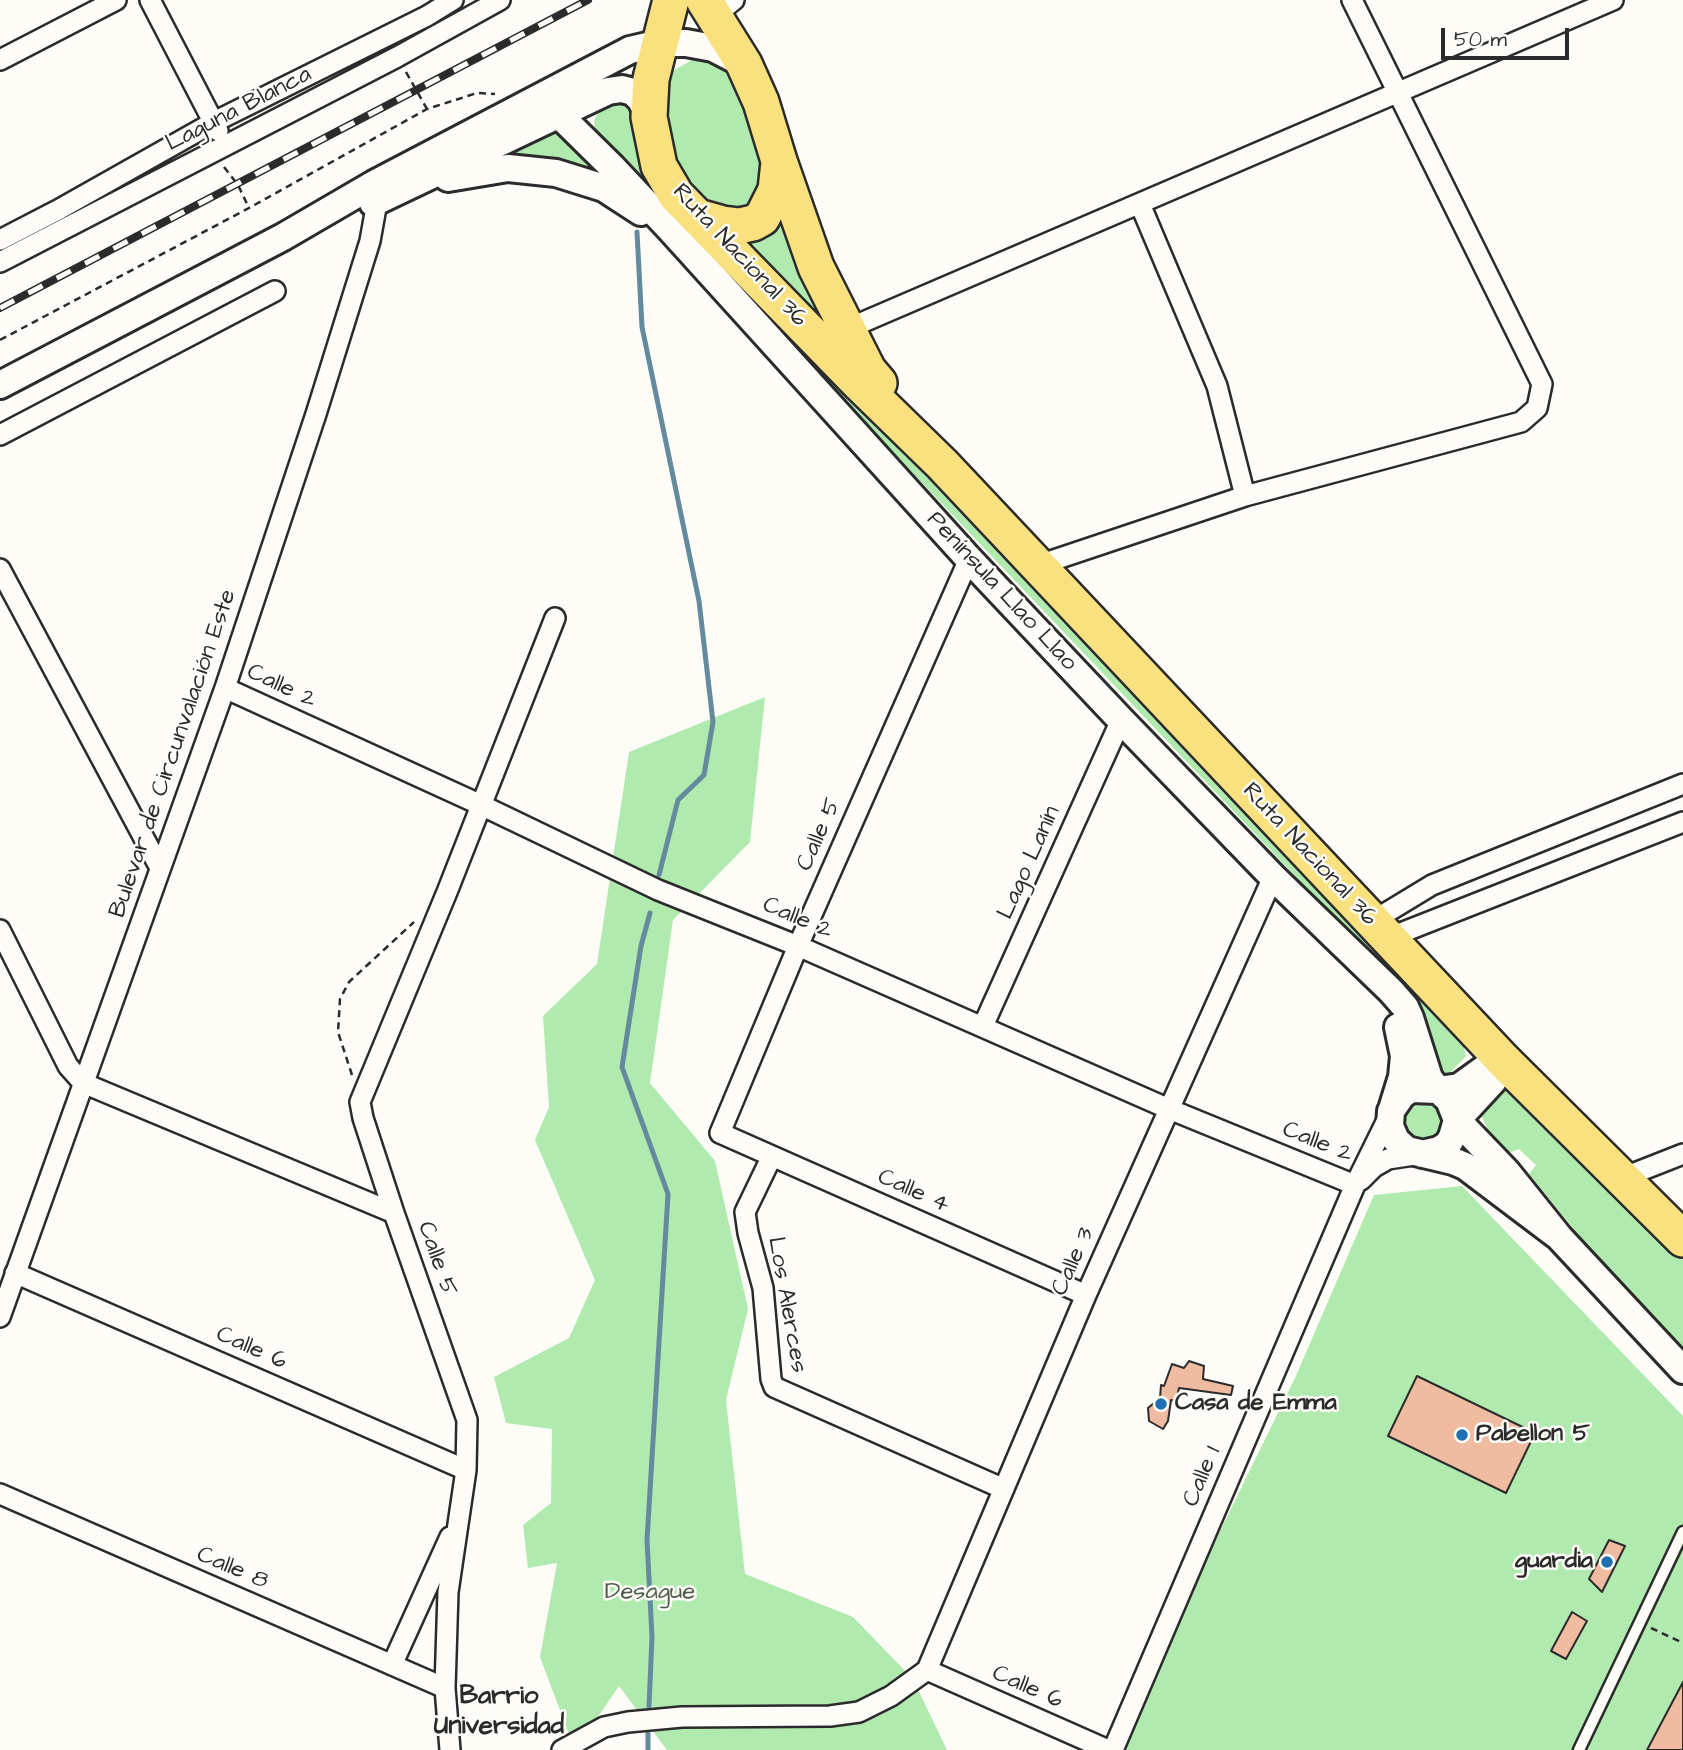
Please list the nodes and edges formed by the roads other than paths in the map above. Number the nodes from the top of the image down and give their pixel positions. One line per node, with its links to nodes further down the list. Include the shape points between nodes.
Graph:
1 (116, 0): 10 (street)
2 (150, 0): 15 (street)
3 (453, 0): 15 (street, Laguna Blanca)
4 (500, 0): 16 (street, Laguna Blanca)
5 (671, 0): 9 (highway, Ruta Nacional 36)
6 (1352, 0): 12 (street)
7 (1613, 0): 12 (street)
8 (717, 5): 11 (highway, Ruta Nacional 36)
9 (660, 43): 11 (main road, via 713,48); 13 (main road, via 630,50); 14 (highway, Ruta Nacional 36, via 651,79)
10 (0, 60)
11 (744, 64): 17 (highway, Ruta Nacional 36)
12 (1397, 93): 19 (street); 29 (street, via 1542,384 1537,408 1521,422)
13 (550, 106): 14 (main road, via 622,89 634,92); 18 (main road); 20 (main road, Península Llao Llao, via 612,167); 21 (main road, via 373,184)
14 (649, 117): 20 (highway, Ruta Nacional 36, via 659,166 676,195)
15 (214, 122): 16 (street); 22 (street, Laguna Blanca)
16 (218, 148): 23 (street, Laguna Blanca)
17 (779, 161): 20 (highway, via 776,190 762,218 739,226); 25 (highway, Ruta Nacional 36, via 816,267)
18 (377, 202): 20 (main road, Península Llao Llao, via 458,175 508,168 556,173 604,188); 21 (main road); 34 (street, Bulevar de Circunvalación Este, via 370,241 337,347)
19 (1140, 204): 25 (street); 29 (street, via 1217,386)
20 (685, 224): 28 (highway, Ruta Nacional 36); 30 (main road, Península Llao Llao)
21 (283, 237): 26 (main road)
22 (0, 240)
23 (0, 262)
24 (275, 291): 27 (street)
25 (847, 329): 28 (highway, Ruta Nacional 36, via 868,370)
26 (0, 385)
27 (0, 435)
28 (942, 464): 31 (highway, Ruta Nacional 36)
29 (1245, 496): 31 (street)
30 (969, 559): 35 (main road, Península Llao Llao); 44 (street, Calle 5)
31 (1036, 565): 42 (highway, Ruta Nacional 36)
32 (0, 569): 39 (street)
33 (555, 618): 37 (street)
34 (225, 688): 37 (street, Calle 2); 39 (street, Bulevar de Circunvalación Este)
35 (1121, 720): 40 (main road, Península Llao Llao); 45 (street, Lago Lanín)
36 (1683, 784): 42 (street, via 1432,885)
37 (481, 805): 44 (street, Calle 2, via 658,890); 58 (street, Calle 5, via 360,1102)
38 (1683, 822): 42 (street)
39 (160, 868): 47 (street, Bulevar de Circunvalación Este)
40 (1273, 877): 43 (main road, Península Llao Llao); 49 (street, Calle 3)
41 (0, 930): 47 (street, via 68,1066)
42 (1380, 930): 46 (highway, Ruta Nacional 36)
43 (1342, 944): 48 (main road, Península Llao Llao, via 1405,1007 1429,1078); 50 (main road, Península Llao Llao, via 1390,1008 1399,1030 1402,1077)
44 (798, 946): 45 (street, Calle 2); 52 (street, Calle 5)
45 (983, 1026): 49 (street, Calle 2)
46 (1503, 1060): 48 (main road, via 1459,1087); 51 (main road, via 1493,1081); 56 (highway, Ruta Nacional 36)
47 (83, 1083): 58 (street); 61 (street, Bulevar de Circunvalación Este)
48 (1438, 1090): 50 (main road, via 1411,1089); 51 (main road, via 1449,1100)
49 (1169, 1109): 57 (street, Calle 2); 62 (street, Calle 3)
50 (1391, 1111): 53 (main road, via 1390,1126 1396,1140 1407,1150); 57 (street, Calle 1)
51 (1457, 1120): 53 (main road, via 1448,1144); 59 (main road)
52 (720, 1133): 55 (street, Calle 4)
53 (1422, 1154): 57 (street, Calle 1, via 1388,1159); 59 (main road, via 1465,1166)
54 (1683, 1154): 56 (street)
55 (772, 1156): 62 (street, Calle 4); 66 (street, Los Alerces, via 746,1212 762,1288 774,1387)
56 (1622, 1178): 60 (highway, Ruta Nacional 36)
57 (1355, 1185): 75 (street, Calle 1)
58 (394, 1213): 65 (street, Calle 5, via 467,1420)
59 (1559, 1237): 64 (main road)
60 (1683, 1239)
61 (15, 1273): 63 (street, Bulevar de Circunvalación Este); 65 (street, Calle 6)
62 (1086, 1295): 66 (street, Calle 3)
63 (0, 1317)
64 (1683, 1370)
65 (466, 1470): 68 (street, Calle 5)
66 (1004, 1489): 71 (street, Calle 3)
67 (0, 1494): 70 (street, Calle 8)
68 (460, 1513): 70 (street); 72 (street, Calle 5, via 449,1592)
69 (1683, 1532): 76 (lane)
70 (393, 1665): 72 (street, Calle 8)
71 (927, 1670): 74 (street, via 859,1712 628,1722 604,1727); 75 (street, Calle 6)
72 (444, 1688): 73 (street, Calle 5)
73 (450, 1750)
74 (562, 1750)
75 (1110, 1750)
76 (1579, 1750)

